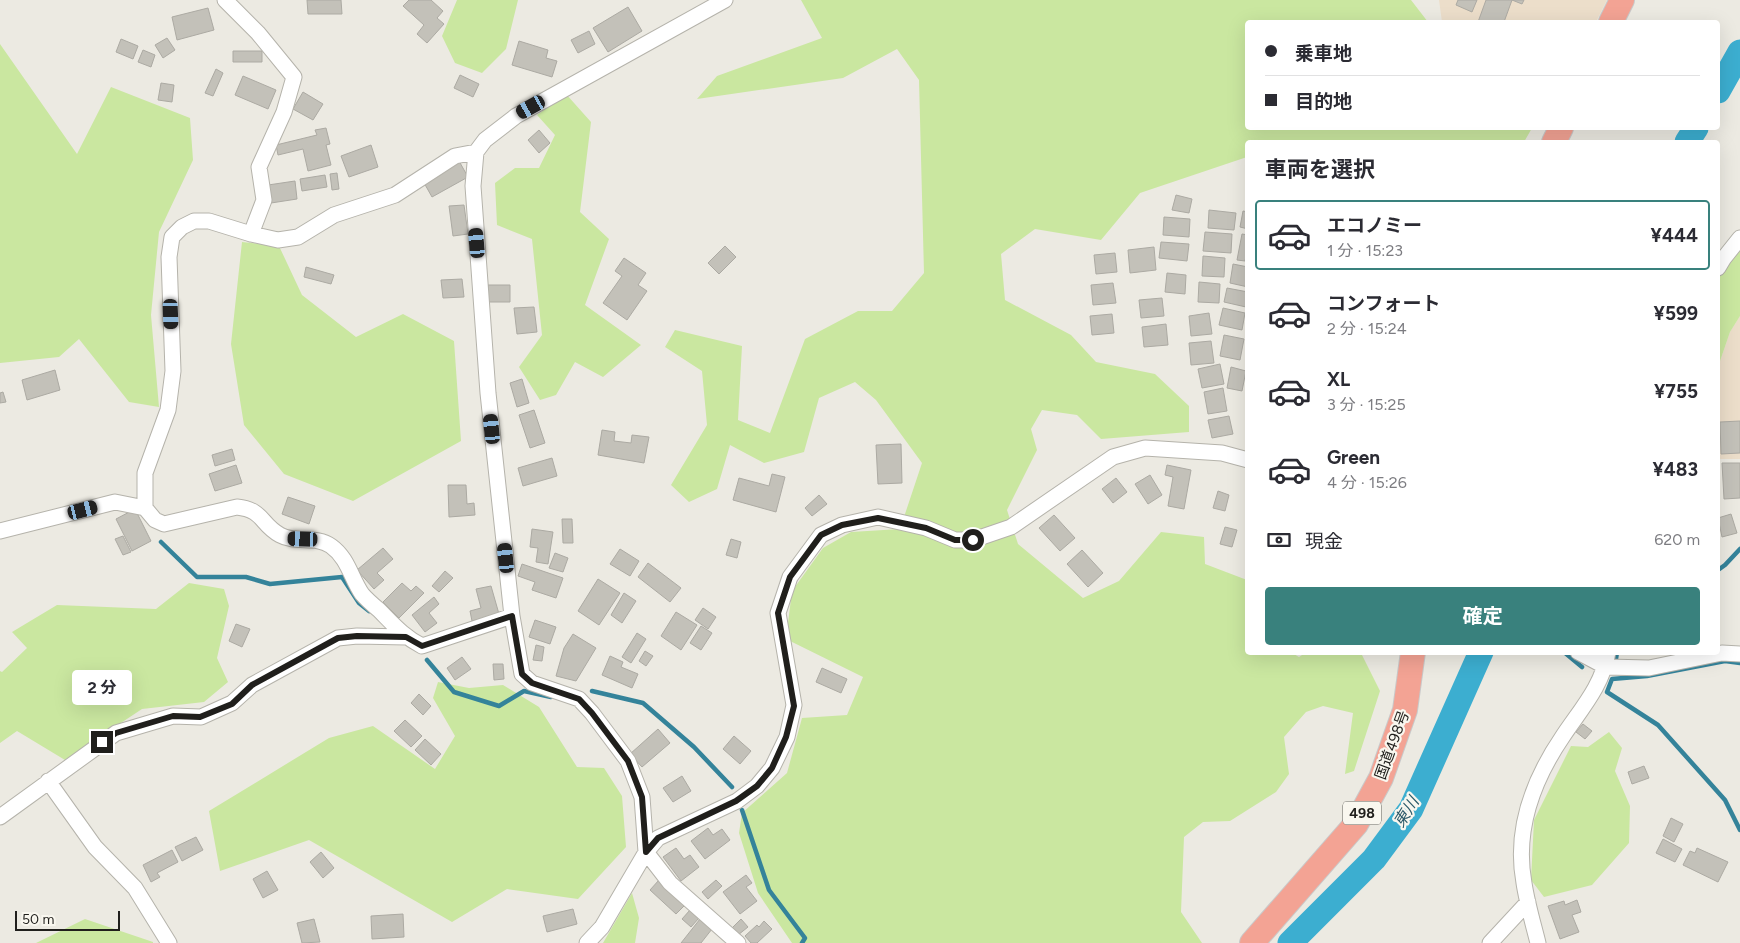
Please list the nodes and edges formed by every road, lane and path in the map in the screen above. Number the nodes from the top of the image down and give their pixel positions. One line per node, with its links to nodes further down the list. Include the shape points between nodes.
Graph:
1 (225, 0): 6 (street, via 294,77 284,112 258,167 264,200)
2 (724, 0): 5 (street, via 516,116 485,140)
3 (1622, 0): 4 (highway)
4 (1612, 20)
5 (476, 152): 6 (street, via 455,156 396,195 334,215 298,237 278,240); 12 (street, via 473,186 488,393)
6 (251, 234): 10 (street, via 209,221 194,221 172,237 168,257 173,371 168,410 145,473)
7 (1740, 238): 8 (street)
8 (1720, 265)
9 (1245, 459): 22 (street, via 1222,452 1145,448 1113,457 1011,527 973,540 955,540 926,528 878,518 842,525 821,535 790,577 778,613 794,706 786,737 772,768 757,786 736,801 658,838)
10 (145, 508): 11 (street, via 115,502); 13 (street, via 155,520 164,524 237,507 249,508 288,539 318,540 332,546 347,564 362,594)
11 (0, 530)
12 (512, 616): 13 (street, via 422,646); 22 (street, via 522,674 532,683 579,699 628,761 642,797)
13 (406, 637): 20 (street, via 338,638 252,685 232,704 200,717 173,716 116,733)
14 (1720, 653): 15 (street)
15 (1740, 654)
16 (1414, 655): 27 (highway, 国道498号 / 498, via 1405,710 1381,778 1356,824)
17 (1589, 655): 19 (street)
18 (1712, 655): 19 (street, via 1649,668)
19 (1607, 660): 23 (street, via 1589,700 1562,737 1531,794 1523,826 1521,859)
20 (48, 781): 21 (street); 24 (street, via 95,847 135,888)
21 (0, 816)
22 (646, 852): 25 (street, via 602,927); 26 (street, via 670,884)
23 (1528, 902): 28 (street); 29 (street)
24 (169, 943)
25 (587, 943)
26 (738, 943)
27 (1252, 943)
28 (1490, 943)
29 (1538, 943)

